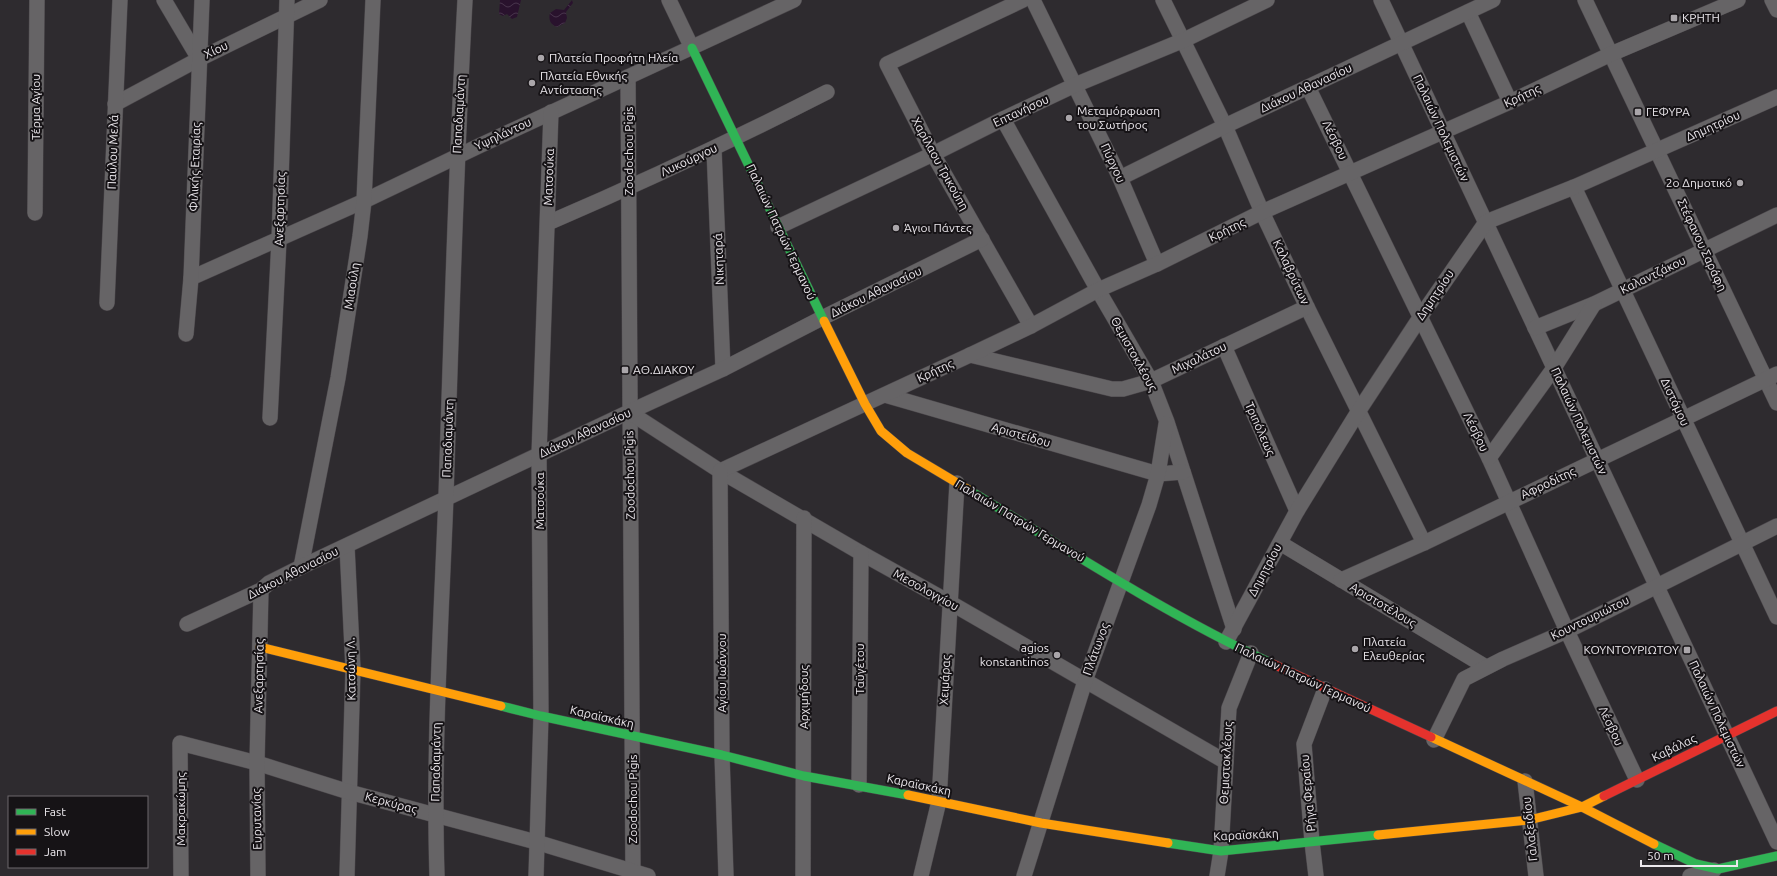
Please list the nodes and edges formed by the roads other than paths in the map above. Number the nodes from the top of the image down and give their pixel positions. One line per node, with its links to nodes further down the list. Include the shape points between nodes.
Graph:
1 (37, 0): 50 (street, Τέρμα Αγίου)
2 (120, 0): 34 (street, Παύλου Μελά)
3 (164, 0): 27 (street)
4 (202, 0): 27 (street, Φιλικής Εταιρίας)
5 (287, 0): 22 (street, Ανεξαρτησίας)
6 (320, 0): 22 (street, Χίου)
7 (373, 0): 48 (street, Μιαούλη)
8 (465, 0): 43 (street, Παπαδιαμάντη)
9 (669, 0): 25 (street, Παλαιών Πατρών Γερμανού)
10 (794, 0): 25 (street, Υψηλάντου)
11 (1023, 0): 42 (street, Χαρίλαου Τρικούπη, via 887,64)
12 (1033, 0): 29 (street, Πύργου)
13 (1163, 0): 23 (street, Καλαβρύτων)
14 (1267, 0): 23 (street, Επτανήσου)
15 (1381, 0): 24 (street, Παλαιών Πολεμιστών)
16 (1585, 0): 26 (street, Στέφανου Σαράφη)
17 (1738, 0): 26 (street, Κρήτης)
18 (1772, 0): 20 (street)
19 (1485, 2): 21 (street, Διάκου Αθανασίου)
20 (1777, 10)
21 (1468, 12): 24 (street, Διάκου Αθανασίου); 33 (street)
22 (286, 15): 27 (street, Χίου); 56 (street, Ανεξαρτησίας)
23 (1184, 40): 29 (street, Επτανήσου); 37 (street, Καλαβρύτων)
24 (1401, 43): 30 (street, Διάκου Αθανασίου); 38 (street, Παλαιών Πολεμιστών)
25 (692, 48): 28 (street, Υψηλάντου); 39 (street, Παλαιών Πατρών Γερμανού)
26 (1611, 54): 33 (street, Κρήτης); 41 (street, Στέφανου Σαράφη)
27 (199, 59): 34 (street, Χίου); 59 (street, Φιλικής Εταιρίας)
28 (628, 77): 35 (street, Υψηλάντου); 47 (street, Zoodochou Pigis)
29 (1075, 86): 36 (street, Επτανήσου); 45 (street, Πύργου)
30 (1308, 87): 37 (street, Διάκου Αθανασίου); 44 (street, Λέσβου)
31 (827, 92): 39 (street, Λυκούργου)
32 (1777, 97): 41 (street, Δημητρίου)
33 (1510, 102): 38 (street, Κρήτης)
34 (115, 104): 62 (street, Παύλου Μελά)
35 (551, 112): 43 (street, Υψηλάντου); 53 (street, Ματσούκα)
36 (1003, 119): 42 (street, Επτανήσου); 60 (street, Θεμιστοκλέους)
37 (1225, 126): 45 (street, Διάκου Αθανασίου); 49 (street, Καλαβρύτων)
38 (1443, 131): 44 (street, Κρήτης); 52 (street, Παλαιών Πολεμιστών)
39 (736, 138): 40 (street, Λυκούργου); 54 (street, Παλαιών Πατρών Γερμανού)
40 (714, 149): 47 (street, Λυκούργου); 73 (street, Νικηταρά)
41 (1657, 151): 46 (street, Δημητρίου); 57 (street, Στέφανου Σαράφη)
42 (933, 154): 54 (street, Επτανήσου); 55 (street, Χαρίλαου Τρικούπη)
43 (456, 156): 48 (street, Υψηλάντου); 92 (street, Παπαδιαμάντη)
44 (1350, 172): 49 (street, Κρήτης); 65 (street, Λέσβου)
45 (1120, 178): 58 (street, Πύργου)
46 (1574, 187): 52 (street, Δημητρίου); 61 (street, Διστόμου)
47 (629, 188): 53 (street, Λυκούργου); 78 (street, Zoodochou Pigis)
48 (364, 201): 56 (street, Υψηλάντου); 102 (street, Μιαούλη, via 338,378)
49 (1262, 212): 58 (street, Κρήτης); 64 (street, Καλαβρύτων)
50 (35, 213)
51 (1777, 215): 57 (street, Καλαντζάκου)
52 (1486, 222): 65 (street, Δημητρίου); 68 (street, Παλαιών Πολεμιστών)
53 (548, 223): 85 (street, Ματσούκα)
54 (778, 228): 66 (street, Παλαιών Πατρών Γερμανού)
55 (982, 239): 66 (street, Διάκου Αθανασίου); 67 (street, Χαρίλαου Τρικούπη)
56 (279, 240): 59 (street, Υψηλάντου); 80 (street, Ανεξαρτησίας)
57 (1704, 250): 61 (street, Καλαντζάκου); 74 (street, Στέφανου Σαράφη)
58 (1157, 264): 60 (street, Κρήτης)
59 (191, 278): 69 (street, Φιλικής Εταιρίας)
60 (1098, 290): 67 (street, Κρήτης); 75 (street, Θεμιστοκλέους)
61 (1622, 290): 63 (street, Καλαντζάκου); 81 (street, Διστόμου)
62 (106, 303)
63 (1594, 304): 68 (street, Καλαντζάκου); 72 (street)
64 (1307, 307): 70 (street, Μιχαλάτου); 79 (street, Καλαβρύτων)
65 (1421, 316): 79 (street, Δημητρίου); 86 (street, Λέσβου)
66 (822, 318): 73 (street, Διάκου Αθανασίου); 76 (street, Παλαιών Πατρών Γερμανού)
67 (1031, 326): 71 (street, Κρήτης)
68 (1535, 328): 72 (street, Παλαιών Πολεμιστών)
69 (186, 334)
70 (1224, 346): 75 (street, Μιχαλάτου); 94 (street, Τριπόλεως)
71 (970, 355): 75 (street, Μιχαλάτου, via 1112,389 1123,389); 76 (street, Κρήτης)
72 (1554, 368): 86 (street); 87 (street, Παλαιών Πολεμιστών)
73 (723, 369): 78 (street, Διάκου Αθανασίου)
74 (1771, 377): 77 (street, Στέφανου Σαράφη); 81 (street, Αφροδίτης)
75 (1151, 381): 82 (street, Θεμιστοκλέους)
76 (877, 401): 84 (street, Παλαιών Πατρών Γερμανού, via 881,431); 88 (street, Κρήτης); 90 (street, Αριστείδου)
77 (1777, 404)
78 (629, 412): 85 (street, Διάκου Αθανασίου); 88 (street, Μεσολογγίου); 122 (street, Zoodochou Pigis)
79 (1358, 412): 94 (street, Δημητρίου); 98 (street, Καλαβρύτων)
80 (270, 418)
81 (1683, 419): 87 (street, Αφροδίτης); 99 (street, Διστόμου)
82 (1167, 422): 89 (street, Θεμιστοκλέους); 90 (street, Πλάτωνος)
83 (896, 432): 84 (street)
84 (907, 453): 91 (street, Παλαιών Πατρών Γερμανού)
85 (539, 455): 92 (street, Διάκου Αθανασίου); 121 (street, Ματσούκα)
86 (1489, 458): 93 (street, Λέσβου)
87 (1597, 460): 93 (street, Αφροδίτης); 105 (street, Παλαιών Πολεμιστών)
88 (720, 471): 95 (street, Μεσολογγίου); 126 (street, Αγίου Ιωάννου)
89 (1183, 472): 90 (street); 110 (street, Θεμιστοκλέους)
90 (1158, 474): 104 (street, Πλάτωνος, via 1144,520)
91 (957, 483): 104 (street, Παλαιών Πατρών Γερμανού); 107 (street, Χειμάρας)
92 (446, 499): 100 (street, Διάκου Αθανασίου); 118 (street, Παπαδιαμάντη)
93 (1508, 502): 98 (street, Αφροδίτης); 111 (street, Λέσβου)
94 (1297, 511): 97 (street, Δημητρίου)
95 (804, 518): 101 (street, Μεσολογγίου); 129 (street, Αρχιμήδους)
96 (1777, 526): 99 (street, Κουντουριώτου)
97 (1280, 543): 103 (street, Αριστοτέλους); 110 (street, Δημητρίου)
98 (1424, 543): 103 (street, Αφροδίτης)
99 (1742, 544): 105 (street, Κουντουριώτου); 108 (street, Διστόμου)
100 (347, 546): 102 (street, Διάκου Αθανασίου); 116 (street, Κατσώνη Λ.)
101 (861, 554): 107 (street, Μεσολογγίου); 132 (street, Ταϋγέτου)
102 (301, 568): 106 (street, Διάκου Αθανασίου, via 268,583)
103 (1341, 580): 115 (street, Αριστοτέλους)
104 (1120, 582): 112 (street, Παλαιών Πατρών Γερμανού); 117 (street, Πλάτωνος)
105 (1656, 585): 111 (street, Κουντουριώτου); 123 (street, Παλαιών Πολεμιστών)
106 (261, 590): 109 (street, Διάκου Αθανασίου); 113 (street, Ανεξαρτησίας)
107 (949, 602): 117 (street, Μεσολογγίου); 134 (street, Χειμάρας)
108 (1777, 617)
109 (187, 624)
110 (1234, 629): 112 (street, Δημητρίου)
111 (1566, 631): 115 (street, Κουντουριώτου); 130 (street, Λέσβου)
112 (1226, 642): 114 (street, Παλαιών Πατρών Γερμανού)
113 (260, 647): 116 (street, Καραϊσκάκη); 128 (street, Ανεξαρτησίας)
114 (1251, 653): 119 (street, Παλαιών Πατρών Γερμανού); 127 (street, Θεμιστοκλέους, via 1229,708)
115 (1486, 667): 124 (street, Κουντουριώτου, via 1464,679)
116 (353, 669): 118 (street, Καραϊσκάκη); 133 (street, Κατσώνη Λ.)
117 (1085, 681): 127 (street, Μεσολογγίου); 138 (street, Πλάτωνος)
118 (438, 689): 121 (street, Καραϊσκάκη); 136 (street, Παπαδιαμάντη)
119 (1325, 689): 124 (street, Παλαιών Πατρών Γερμανού); 140 (street, Ρήγα Φεραίου, via 1304,744)
120 (1777, 711): 123 (street, Καβάλας)
121 (541, 716): 122 (street, Καραϊσκάκη); 139 (street, Ματσούκα)
122 (632, 736): 126 (street, Καραϊσκάκη); 145 (street, Zoodochou Pigis)
123 (1727, 736): 130 (street, Καβάλας); 141 (street, Παλαιών Πολεμιστών)
124 (1434, 740): 131 (street, Παλαιών Πατρών Γερμανού)
125 (180, 743): 128 (street, Κερκύρας); 146 (street, Μακρακώμης)
126 (722, 755): 129 (street, Καραϊσκάκη); 152 (street, Αγίου Ιωάννου)
127 (1226, 762): 142 (street, Θεμιστοκλέους)
128 (257, 763): 133 (street, Κερκύρας); 147 (street, Ευρυτανίας)
129 (804, 776): 132 (street, Καραϊσκάκη); 153 (street, Αρχιμήδους)
130 (1637, 780): 135 (street, Καβάλας)
131 (1525, 781): 135 (street, Παλαιών Πατρών Γερμανού); 137 (street, Γαλαξειδίου)
132 (859, 785): 134 (street, Καραϊσκάκη)
133 (349, 792): 136 (street, Κερκύρας); 148 (street, Κατσώνη Λ.)
134 (939, 801): 138 (street, Καραϊσκάκη); 154 (street, Χειμάρας)
135 (1582, 807): 137 (street, Καραϊσκάκη); 144 (street, Παλαιών Πατρών Γερμανού, via 1681,858)
136 (435, 814): 139 (street, Κερκύρας); 149 (street, Παπαδιαμάντη)
137 (1529, 820): 140 (street, Καραϊσκάκη); 158 (street, Γαλαξειδίου)
138 (1041, 823): 142 (street, Καραϊσκάκη); 155 (street, Πλάτωνος)
139 (536, 842): 145 (street, Κερκύρας); 150 (street, Ματσούκα)
140 (1312, 842): 142 (street, Καραϊσκάκη); 157 (street, Ρήγα Φεραίου)
141 (1777, 842)
142 (1221, 851): 156 (street, Θεμιστοκλέους)
143 (1777, 856): 144 (street)
144 (1718, 868): 159 (street)
145 (633, 874): 151 (street, Κερκύρας)
146 (181, 876)
147 (258, 876)
148 (347, 876)
149 (437, 876)
150 (536, 876)
151 (648, 876)
152 (726, 876)
153 (804, 876)
154 (921, 876)
155 (1024, 876)
156 (1217, 876)
157 (1316, 876)
158 (1536, 876)
159 (1693, 876)

